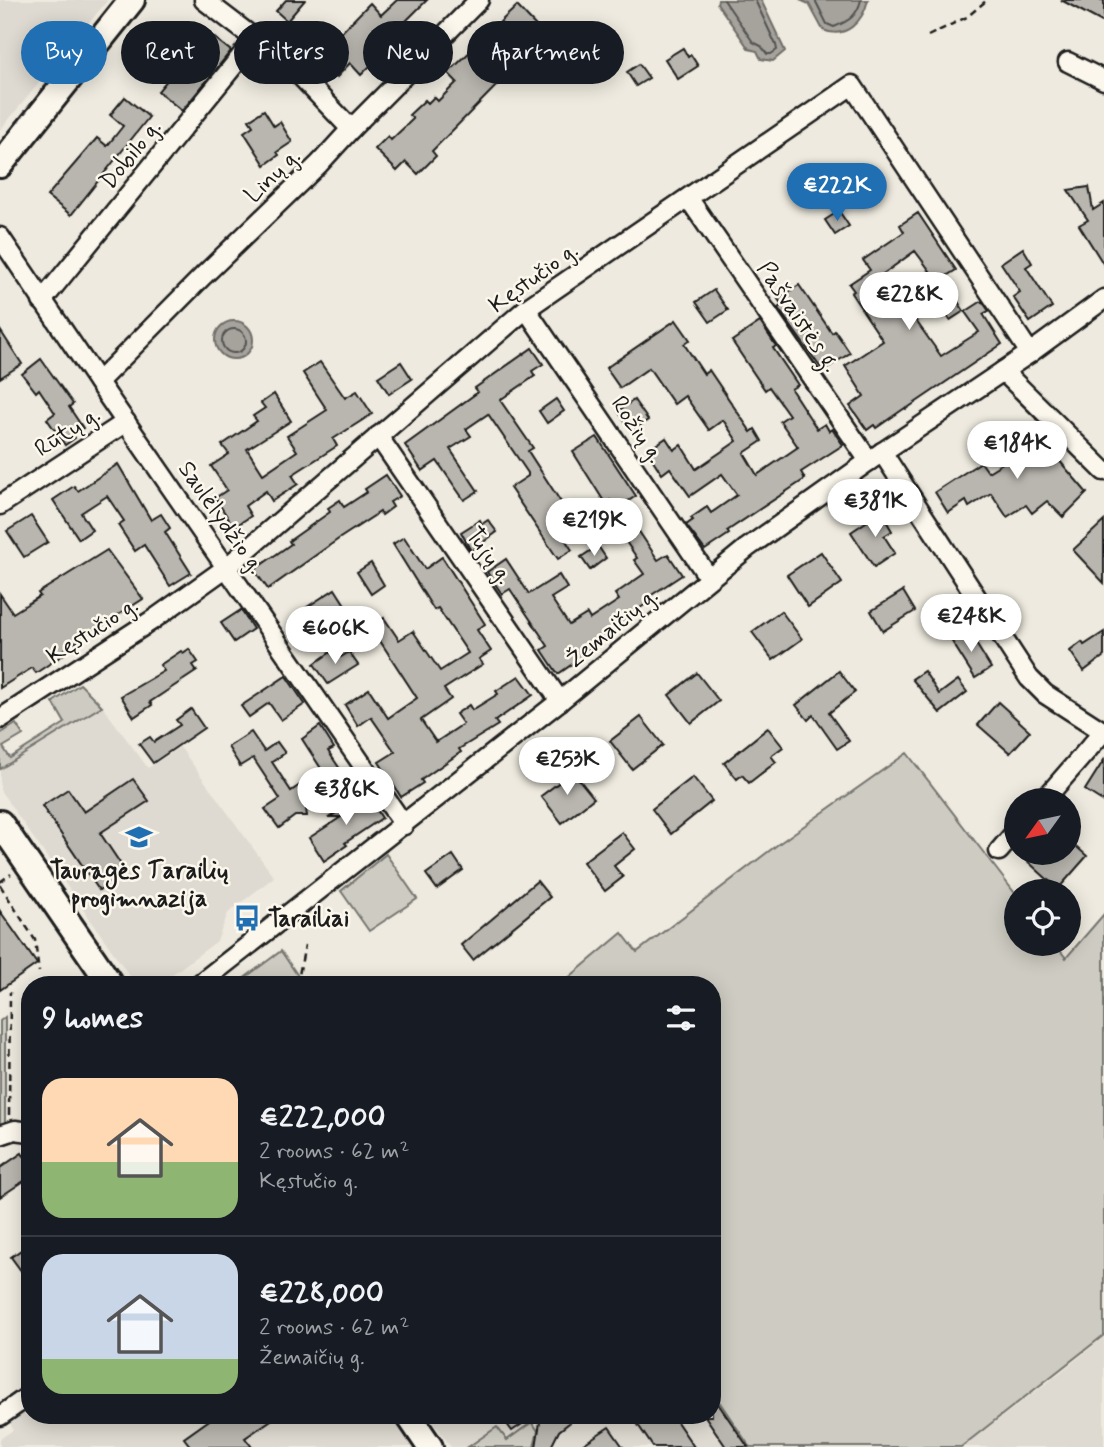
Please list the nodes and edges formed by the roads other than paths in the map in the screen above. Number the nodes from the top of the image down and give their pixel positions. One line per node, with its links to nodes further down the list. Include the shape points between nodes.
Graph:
1 (132, 0): 10 (main road)
2 (204, 0): 4 (street)
3 (478, 0): 9 (street, Linų g.)
4 (234, 22)
5 (1068, 62): 7 (street)
6 (234, 65): 14 (street, Dobilo g.)
7 (1104, 80)
8 (308, 84): 9 (street)
9 (351, 129): 18 (street, Linų g.)
10 (0, 165)
11 (689, 198): 15 (street, Kęstučio g.); 16 (street, Kęstučio g., via 852,85); 21 (street, Pašvaistės g.)
12 (0, 237): 14 (street, Saulėlydžio g.)
13 (1104, 299): 16 (street, Žemaičių g.)
14 (42, 301): 18 (street, Saulėlydžio g.)
15 (526, 309): 20 (street, Kęstučio g.); 25 (street, Rožių g.)
16 (1030, 353): 17 (street, Žemaičių g.)
17 (1003, 371): 21 (street, Žemaičių g.); 22 (street)
18 (97, 382): 19 (street, Saulėlydžio g.)
19 (126, 422): 23 (street, Rūtų g.); 24 (street, Saulėlydžio g.)
20 (378, 436): 24 (street, Kęstučio g.); 26 (street, Tujų g.)
21 (875, 456): 25 (street, Žemaičių g.); 28 (street, Pašvaistės g., via 1029,678 1045,694)
22 (1104, 471)
23 (0, 505)
24 (227, 567): 27 (street, Kęstučio g.); 31 (street, Saulėlydžio g.)
25 (709, 578): 26 (street, Žemaičių g.)
26 (561, 701): 31 (street, Žemaičių g.)
27 (0, 719)
28 (1104, 732): 29 (street)
29 (1055, 788)
30 (0, 823): 34 (main road)
31 (404, 825): 35 (street, Žemaičių g.)
32 (1004, 845): 33 (street)
33 (999, 851)
34 (105, 976)
35 (210, 976)
36 (21, 1131): 37 (street)
37 (4, 1134)
38 (21, 1401): 39 (street)
39 (0, 1416)
40 (414, 1424): 41 (main road)
41 (430, 1447)

